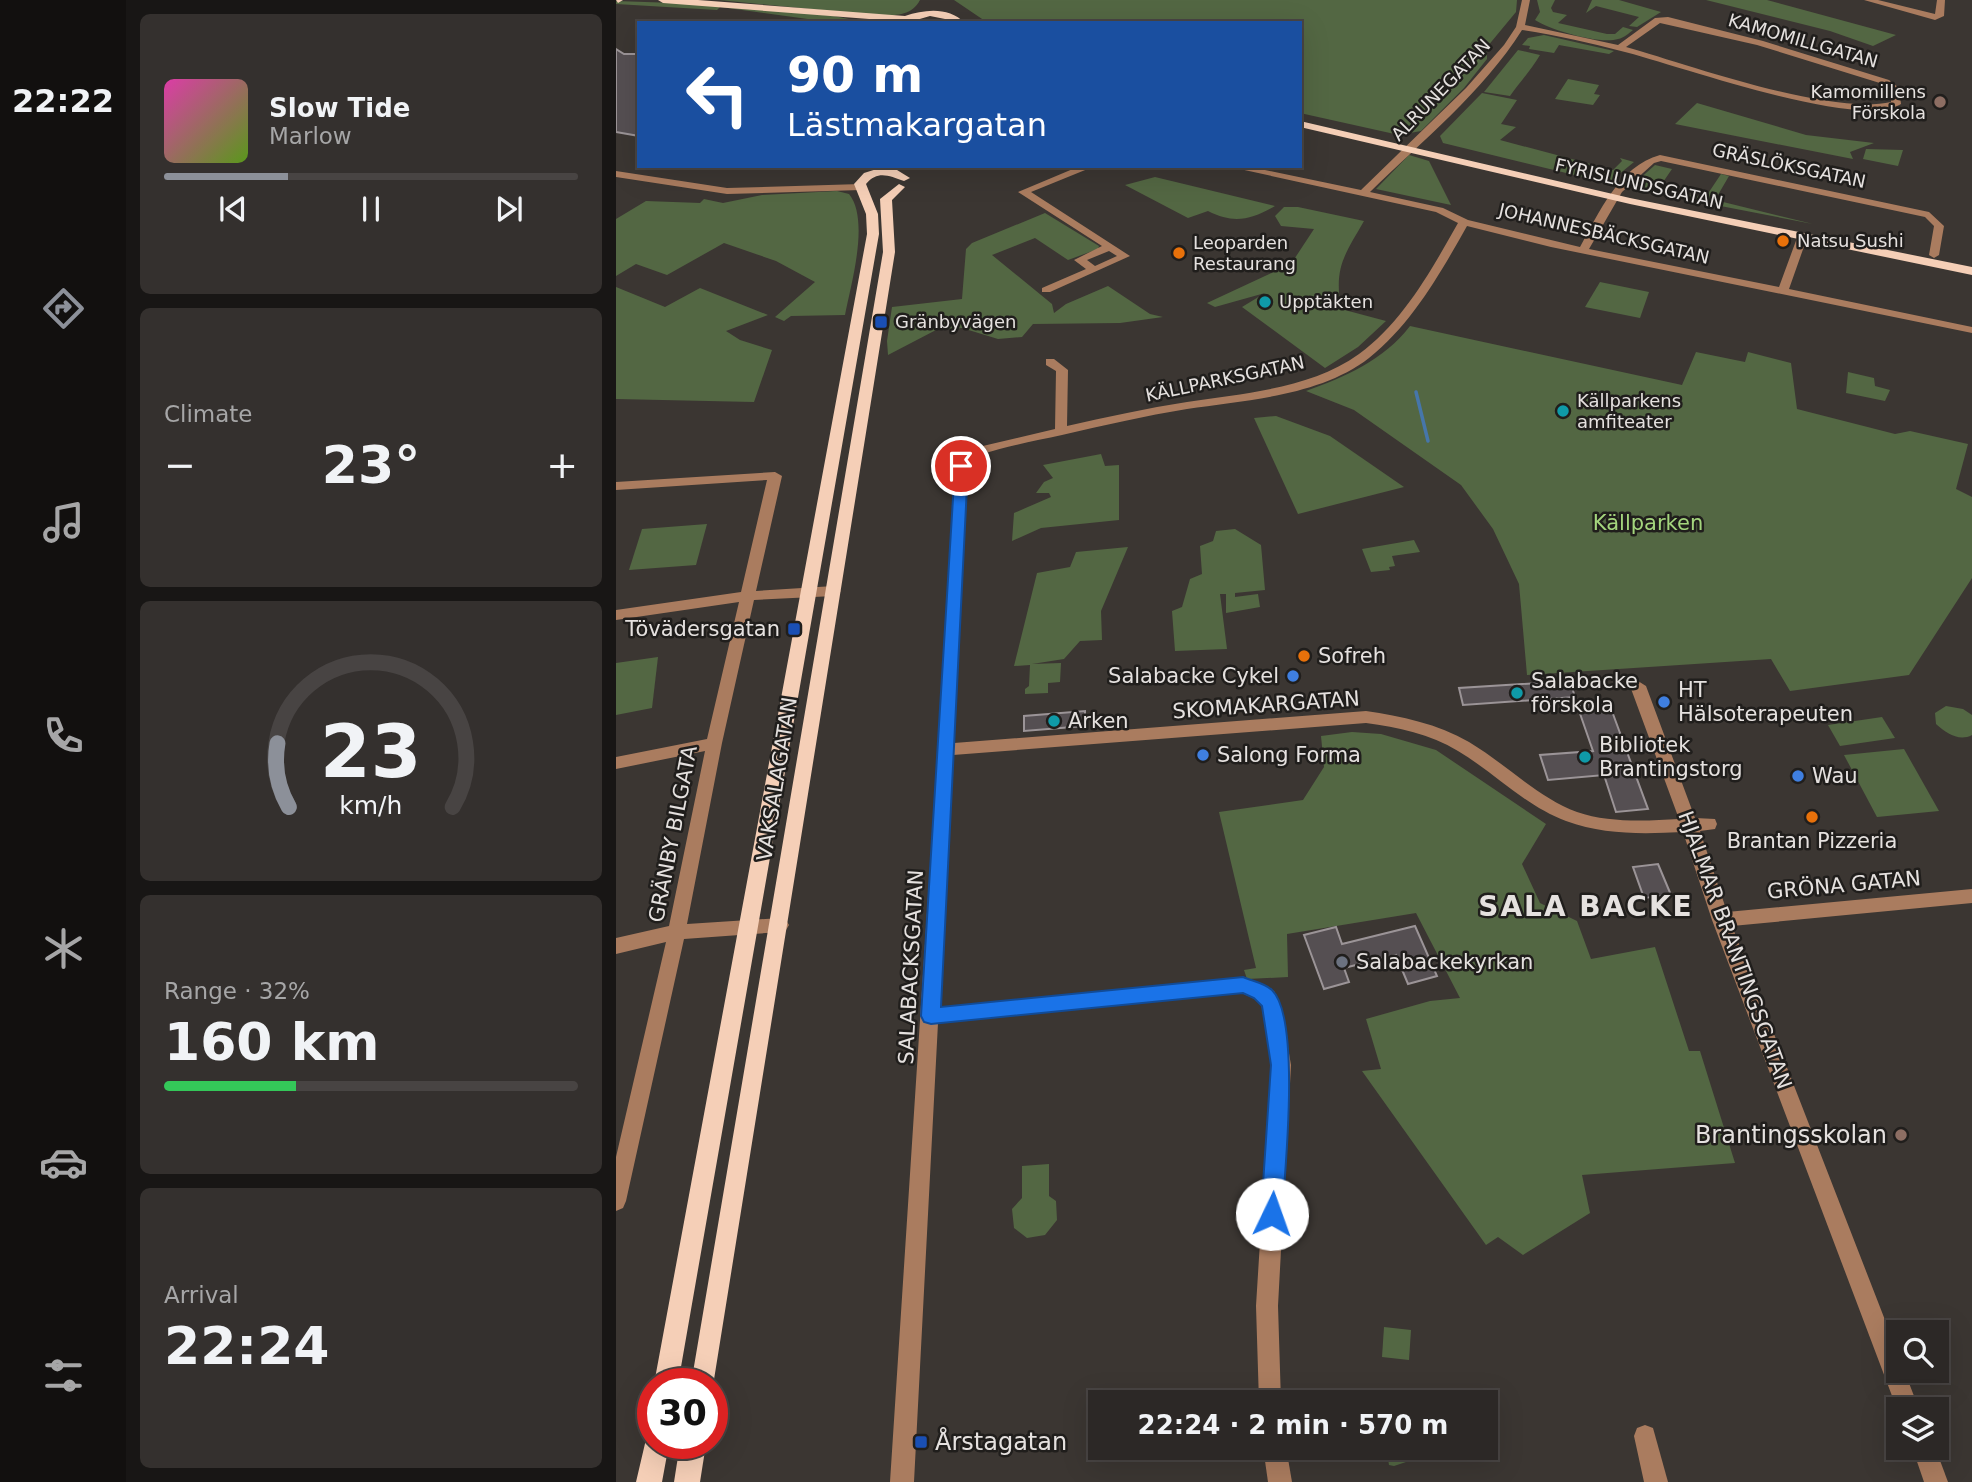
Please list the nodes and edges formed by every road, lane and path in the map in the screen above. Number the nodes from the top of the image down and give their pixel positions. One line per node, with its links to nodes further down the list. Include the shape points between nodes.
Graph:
1 (656, 0): 8 (main road)
2 (663, 0): 8 (main road)
3 (928, 0): 10 (main road)
4 (936, 0): 9 (main road, via 935,9)
5 (1526, 0): 15 (street, ALRUNEGATAN)
6 (1868, 0): 7 (street, via 1935,17 1940,16)
7 (1941, 0)
8 (682, 1): 11 (main road)
9 (943, 15): 10 (main road); 14 (main road)
10 (915, 16): 13 (main road)
11 (860, 18): 12 (main road); 13 (main road)
12 (871, 21)
13 (901, 21)
14 (956, 21)
15 (1520, 27): 16 (street, KAMOMILLGATAN); 19 (street, ALRUNEGATAN, via 1469,90)
16 (1619, 48): 16 (street, KAMOMILLGATAN, via 1812,100 1874,109 1896,104 1894,88 1886,82 1668,20 1658,20)
17 (1302, 117): 19 (main road, FYRISLUNDSGATAN)
18 (1302, 124): 19 (main road, FYRISLUNDSGATAN)
19 (1411, 146): 27 (main road, FYRISLUNDSGATAN); 28 (street, ALRUNEGATAN)
20 (1085, 168): 31 (street, via 1023,191)
21 (1240, 168): 28 (street, JOHANNESBÄCKSGATAN)
22 (878, 171): 24 (main road); 25 (street, via 782,184); 26 (main road, via 860,181)
23 (616, 174): 25 (street)
24 (903, 177): 26 (main road, via 880,192); 44 (main road, VAKSALAGATAN, via 886,199 889,252)
25 (696, 186): 26 (street, via 746,191)
26 (862, 188): 45 (main road, VAKSALAGATAN, via 872,214 873,234)
27 (1615, 193): 30 (main road, FYRISLUNDSGATAN); 32 (street); 33 (main road, FYRISLUNDSGATAN); 33 (street, GRÄSLÖKSGATAN, via 1655,159 1674,159 1929,215 1939,226)
28 (1363, 194): 29 (street, JOHANNESBÄCKSGATAN, via 1439,210)
29 (1464, 222): 32 (street, JOHANNESBÄCKSGATAN); 41 (street, KÄLLPARKSGATAN, via 1398,324 1348,366 1286,388)
30 (1802, 237): 36 (main road, FYRISLUNDSGATAN); 38 (street)
31 (1109, 247): 35 (street, via 1079,260); 35 (street, via 1125,256)
32 (1583, 250): 38 (street, JOHANNESBÄCKSGATAN)
33 (1934, 255): 34 (main road, FYRISLUNDSGATAN)
34 (1972, 262)
35 (1094, 270): 37 (street)
36 (1972, 271)
37 (1046, 290)
38 (1783, 291): 39 (street, JOHANNESBÄCKSGATAN)
39 (1972, 330)
40 (1050, 362): 41 (street, via 1062,370)
41 (1061, 431): 42 (street, KÄLLPARKSGATAN)
42 (968, 457): 50 (street, SALABACKSGATAN, via 960,476)
43 (616, 486): 46 (street, GRÄNBY BILGATA, via 775,476)
44 (834, 591): 45 (street); 56 (main road, VAKSALAGATAN)
45 (808, 593): 46 (street); 57 (main road, VAKSALAGATAN)
46 (748, 596): 47 (street); 49 (street, GRÄNBY BILGATA)
47 (616, 615)
48 (1638, 686): 53 (street, HJALMAR BRANTINGSGATAN)
49 (714, 743): 51 (street); 58 (street, GRÄNBY BILGATA)
50 (946, 750): 53 (street, SKOMAKARGATAN, via 1366,717 1447,737 1573,817 1616,826); 60 (street, SALABACKSGATAN)
51 (616, 763)
52 (1709, 824): 53 (street, SKOMAKARGATAN)
53 (1689, 825): 55 (street, HJALMAR BRANTINGSGATAN)
54 (1972, 896): 55 (street, GRÖNA GATAN)
55 (1721, 920): 66 (street, HJALMAR BRANTINGSGATAN)
56 (780, 925): 57 (street); 64 (main road, VAKSALAGATAN)
57 (747, 926): 58 (street); 63 (main road, VAKSALAGATAN)
58 (677, 932): 59 (street); 61 (street, GRÄNBY BILGATA)
59 (616, 946)
60 (931, 1016): 65 (street, via 1243,985 1268,997 1281,1065 1267,1306); 74 (street, SALABACKSGATAN)
61 (620, 1169): 62 (street, GRÄNBY BILGATA)
62 (616, 1201)
63 (669, 1368)
64 (706, 1368)
65 (1270, 1390)
66 (1903, 1397)
67 (1645, 1436): 76 (street)
68 (653, 1459): 72 (main road)
69 (691, 1459): 73 (main road)
70 (1276, 1460): 75 (street)
71 (1928, 1460): 77 (street)
72 (649, 1482)
73 (687, 1482)
74 (902, 1482)
75 (1280, 1482)
76 (1656, 1482)
77 (1936, 1482)

